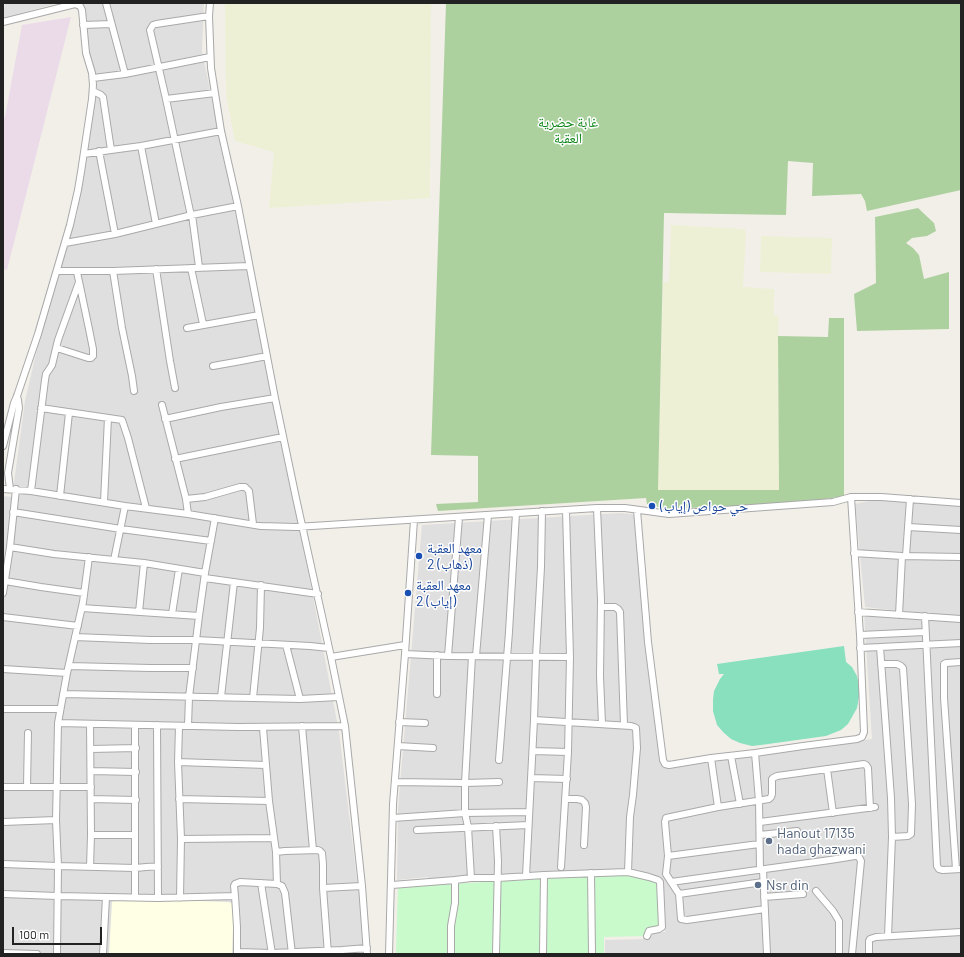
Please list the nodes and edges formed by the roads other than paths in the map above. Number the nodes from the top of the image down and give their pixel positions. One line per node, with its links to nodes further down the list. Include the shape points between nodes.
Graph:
1 (106, 3): 5 (street)
2 (210, 3): 3 (street)
3 (209, 16): 7 (street); 8 (street, via 154,25 150,30)
4 (3, 22): 6 (street, via 75,4 81,8)
5 (111, 24): 6 (street); 9 (street)
6 (83, 25): 10 (street, via 86,53)
7 (210, 57): 8 (street); 12 (street)
8 (160, 67): 9 (street); 13 (street)
9 (125, 74): 10 (street)
10 (93, 78): 11 (street)
11 (93, 91): 17 (street, via 103,97); 19 (street)
12 (215, 93): 13 (street); 14 (street)
13 (166, 99): 15 (street)
14 (221, 132): 15 (street); 20 (street)
15 (175, 140): 16 (street); 21 (street)
16 (141, 146): 17 (street); 22 (street)
17 (110, 150): 18 (street)
18 (99, 151): 19 (street); 23 (street)
19 (84, 154): 24 (street)
20 (238, 206): 21 (street); 25 (street)
21 (192, 216): 22 (street); 27 (street)
22 (156, 224): 23 (street)
23 (115, 234): 24 (street)
24 (65, 243): 29 (street)
25 (249, 266): 27 (street); 33 (street)
26 (191, 268): 27 (street); 28 (street); 34 (street)
27 (199, 268)
28 (156, 269): 31 (street); 39 (street)
29 (57, 271): 30 (street); 41 (street)
30 (77, 272): 31 (street); 32 (street)
31 (113, 272): 40 (street)
32 (79, 282): 36 (street); 36 (street, via 93,356 88,358)
33 (259, 315): 34 (street); 37 (street)
34 (203, 324): 35 (street)
35 (186, 328)
36 (56, 348): 44 (street, via 52,365 46,374)
37 (267, 356): 38 (street); 42 (street)
38 (213, 366)
39 (175, 388)
40 (134, 390)
41 (17, 396): 49 (street); 51 (street, via 19,408 8,473)
42 (275, 398): 47 (street); 48 (street)
43 (162, 404): 47 (street)
44 (42, 408): 45 (street); 52 (street)
45 (69, 413): 46 (street); 53 (street)
46 (108, 418): 57 (street); 60 (street, via 120,419 123,422)
47 (165, 419): 50 (street)
48 (283, 437): 50 (street); 73 (street)
49 (3, 446)
50 (175, 459): 56 (street)
51 (10, 489): 52 (street); 65 (street)
52 (31, 491): 53 (street)
53 (60, 496): 57 (street)
54 (851, 497): 55 (street); 63 (street, via 833,502 669,514); 79 (street)
55 (910, 499): 58 (street); 74 (street)
56 (186, 500): 67 (street); 72 (street, via 245,487 249,491)
57 (104, 502): 59 (street)
58 (961, 503)
59 (125, 506): 60 (street); 75 (street)
60 (146, 508): 67 (street)
61 (596, 508): 62 (street); 63 (street); 94 (street)
62 (566, 510): 64 (street); 125 (street)
63 (637, 510): 165 (street, via 648,642 663,760 669,765)
64 (542, 511): 66 (street); 124 (street)
65 (13, 512): 75 (street); 78 (street)
66 (516, 513): 68 (street); 122 (street)
67 (188, 514): 70 (street)
68 (488, 515): 69 (street); 121 (street)
69 (459, 517): 71 (street); 120 (street)
70 (215, 518): 72 (street); 77 (street)
71 (414, 520): 73 (street); 113 (street)
72 (253, 524): 73 (street)
73 (302, 527): 93 (street)
74 (908, 527): 76 (street); 80 (street)
75 (121, 529): 77 (street); 83 (street)
76 (961, 530)
77 (211, 541): 86 (street)
78 (10, 546): 81 (street); 87 (street)
79 (854, 553): 80 (street); 97 (street)
80 (904, 556): 82 (street); 99 (street)
81 (89, 557): 83 (street); 92 (street)
82 (961, 557)
83 (114, 560): 84 (street)
84 (144, 564): 85 (street); 96 (street)
85 (179, 569): 86 (street); 98 (street)
86 (205, 576): 88 (street); 100 (street)
87 (4, 581): 90 (street); 92 (street)
88 (234, 582): 89 (street); 109 (street)
89 (261, 586): 93 (street); 110 (street)
90 (3, 589): 91 (street)
91 (3, 593)
92 (84, 593): 95 (street)
93 (318, 594): 116 (street)
94 (601, 607): 147 (street); 149 (street, via 615,607 620,612)
95 (82, 608): 96 (street); 104 (street)
96 (139, 612): 98 (street)
97 (858, 612): 99 (street); 106 (street)
98 (172, 614): 100 (street)
99 (899, 615): 101 (street)
100 (199, 616): 108 (street)
101 (925, 616): 103 (street); 105 (street)
102 (3, 617): 104 (street)
103 (961, 619)
104 (78, 626): 107 (street)
105 (925, 632): 106 (street); 114 (street)
106 (860, 635): 117 (street)
107 (75, 637): 108 (street); 128 (street)
108 (196, 640): 109 (street); 129 (street)
109 (227, 642): 110 (street); 135 (street)
110 (258, 643): 112 (street); 137 (street)
111 (961, 643): 114 (street)
112 (286, 645): 116 (street); 138 (street)
113 (406, 645): 118 (street); 123 (street)
114 (926, 645): 115 (street); 218 (street, via 937,866 942,870)
115 (880, 647): 117 (street); 127 (street)
116 (329, 648): 123 (street)
117 (860, 648): 163 (street, via 864,732 862,737)
118 (405, 654): 119 (street); 143 (street)
119 (437, 655): 120 (street); 133 (street)
120 (448, 656): 121 (street)
121 (474, 656): 122 (street); 176 (street)
122 (508, 656): 124 (street); 166 (street)
123 (331, 657): 136 (street)
124 (536, 657): 125 (street); 141 (street)
125 (570, 657): 145 (street)
126 (961, 662): 218 (street, via 944,664 944,698)
127 (881, 664): 204 (street); 204 (street, via 897,664 903,668 912,804 911,834)
128 (69, 666): 129 (street); 131 (street)
129 (193, 668): 134 (street)
130 (3, 669): 131 (street)
131 (67, 674): 132 (street)
132 (63, 694): 134 (street); 140 (street)
133 (437, 694)
134 (190, 697): 135 (street); 152 (street)
135 (221, 697): 137 (street)
136 (339, 697): 138 (street); 154 (street)
137 (253, 698): 138 (street)
138 (300, 699)
139 (3, 709): 140 (street)
140 (60, 709): 142 (street)
141 (534, 720): 145 (street); 161 (street)
142 (58, 722): 146 (street); 180 (street)
143 (399, 722): 144 (street); 157 (street)
144 (425, 723)
145 (569, 723): 147 (street); 162 (street)
146 (90, 724): 148 (street); 160 (street)
147 (602, 724): 149 (street)
148 (135, 725): 150 (street); 158 (street)
149 (624, 725): 220 (street, via 636,728 637,748)
150 (157, 726): 151 (street); 214 (street)
151 (179, 726): 152 (street); 167 (street)
152 (188, 726): 155 (street)
153 (302, 726): 154 (street); 155 (street); 209 (street)
154 (344, 726): 232 (street)
155 (263, 728): 168 (street)
156 (28, 733): 177 (street)
157 (398, 746): 159 (street); 174 (street)
158 (136, 748): 160 (street); 171 (street)
159 (433, 748)
160 (91, 749): 170 (street)
161 (532, 751): 162 (street); 172 (street)
162 (568, 752): 173 (street)
163 (755, 754): 164 (street); 186 (street)
164 (731, 756): 165 (street); 187 (street)
165 (711, 758): 188 (street)
166 (499, 760)
167 (178, 762): 168 (street); 182 (street)
168 (266, 765): 185 (street)
169 (827, 769): 186 (street, via 775,776 772,779 770,798); 191 (street); 191 (street, via 861,764 868,768 873,808)
170 (91, 771): 171 (street); 179 (street)
171 (136, 772): 184 (street)
172 (531, 778): 173 (street); 189 (street)
173 (567, 779): 183 (street)
174 (396, 782): 176 (street); 192 (street)
175 (499, 782): 176 (street)
176 (465, 783): 190 (street)
177 (26, 786): 178 (street); 180 (street)
178 (3, 787)
179 (91, 787): 180 (street); 181 (street)
180 (57, 788): 193 (street)
181 (91, 799): 184 (street); 201 (street)
182 (179, 799): 185 (street); 206 (street)
183 (564, 799): 208 (street, via 577,799 585,803); 216 (street)
184 (136, 800): 202 (street)
185 (269, 801): 205 (street)
186 (759, 801): 187 (street); 195 (street)
187 (740, 804): 188 (street)
188 (718, 807): 211 (street, via 666,818)
189 (529, 812): 190 (street); 196 (street)
190 (465, 813): 192 (street); 198 (street)
191 (833, 813): 195 (street)
192 (393, 818): 231 (street)
193 (56, 820): 194 (street); 213 (street)
194 (3, 822)
195 (760, 822): 203 (street)
196 (528, 825): 197 (street); 223 (street)
197 (496, 826): 198 (street); 225 (street)
198 (468, 827): 199 (street); 224 (street)
199 (417, 830)
200 (797, 831): 203 (street)
201 (91, 835): 202 (street); 215 (street)
202 (135, 835): 217 (street)
203 (760, 835): 207 (street)
204 (892, 837): 248 (street)
205 (273, 838): 206 (street); 210 (street)
206 (181, 840): 244 (street)
207 (759, 844): 211 (street); 219 (street)
208 (584, 845)
209 (313, 850): 210 (street); 233 (street, via 320,851 323,855)
210 (276, 852): 230 (street)
211 (668, 856): 227 (street, via 666,874)
212 (3, 864): 213 (street)
213 (58, 866): 215 (street); 238 (street)
214 (158, 866): 217 (street); 243 (street)
215 (90, 867): 217 (street)
216 (561, 867)
217 (135, 868): 241 (street)
218 (959, 869)
219 (762, 870): 227 (street); 228 (street); 265 (street, via 859,857 861,861)
220 (628, 872): 221 (street); 247 (street, via 660,882 662,927 649,931)
221 (591, 873): 222 (street); 262 (street)
222 (544, 875): 223 (street); 261 (street)
223 (526, 876): 225 (street)
224 (471, 878): 225 (street); 226 (street)
225 (498, 878): 260 (street)
226 (455, 880): 231 (street); 259 (street)
227 (671, 882): 236 (street)
228 (763, 882): 236 (street); 242 (street)
229 (261, 883): 230 (street); 239 (street, via 237,882 234,886); 253 (street)
230 (277, 884): 254 (street, via 282,886 284,893)
231 (392, 885): 258 (street)
232 (362, 886): 233 (street); 249 (street)
233 (323, 888): 251 (street)
234 (816, 891): 264 (street, via 838,921)
235 (3, 894): 238 (street)
236 (679, 894): 245 (street, via 681,919 685,920)
237 (803, 894): 242 (street)
238 (57, 896): 240 (street); 256 (street)
239 (235, 896): 244 (street); 252 (street)
240 (106, 897): 241 (street); 257 (street)
241 (135, 897): 243 (street)
242 (764, 897): 245 (street)
243 (158, 898): 244 (street)
244 (180, 898)
245 (765, 909): 263 (street)
246 (961, 932): 248 (street)
247 (647, 936)
248 (888, 936): 266 (street, via 870,939)
249 (367, 951): 251 (street)
250 (3, 952): 255 (street)
251 (327, 952): 254 (street)
252 (238, 953): 253 (street)
253 (272, 953): 254 (street)
254 (292, 953)
255 (37, 954)
256 (57, 954)
257 (103, 954)
258 (389, 954)
259 (451, 954)
260 (496, 954)
261 (543, 954)
262 (592, 954)
263 (767, 954)
264 (839, 954)
265 (852, 954)
266 (868, 954)

